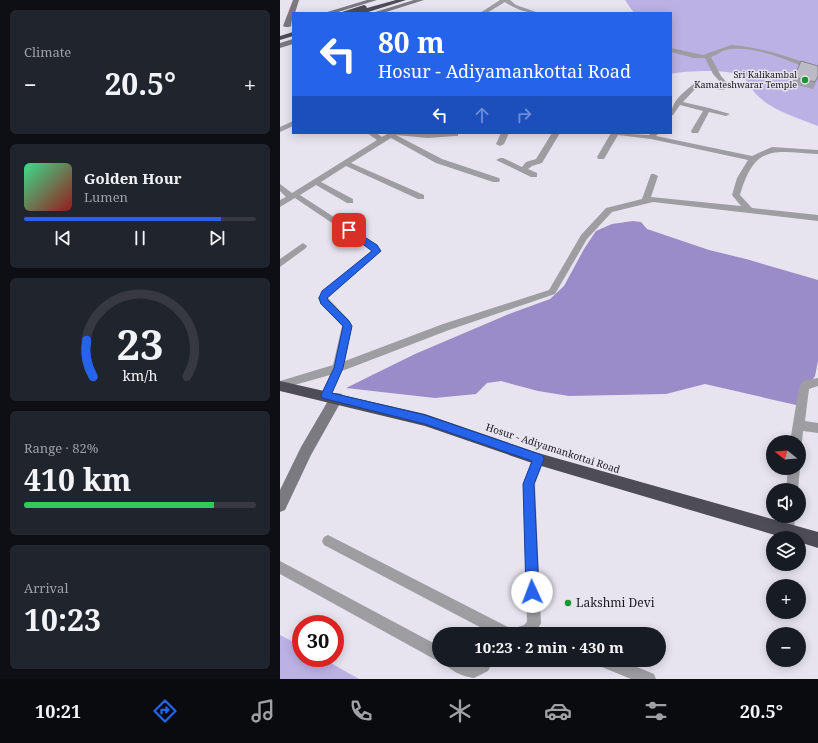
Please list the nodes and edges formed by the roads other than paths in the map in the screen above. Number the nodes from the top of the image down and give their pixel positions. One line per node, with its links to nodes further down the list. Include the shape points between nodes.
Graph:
1 (296, 0): 7 (street)
2 (374, 0): 8 (street)
3 (388, 0): 9 (highway)
4 (404, 0): 10 (highway)
5 (422, 0): 11 (street)
6 (505, 0): 12 (street); 13 (street)
7 (292, 12)
8 (331, 12)
9 (346, 12)
10 (361, 12)
11 (379, 12)
12 (485, 12)
13 (533, 12)
14 (292, 14): 15 (street)
15 (288, 27): 16 (highway)
16 (280, 33)
17 (292, 34): 18 (highway)
18 (280, 38)
19 (292, 41): 20 (street)
20 (280, 46)
21 (672, 50): 22 (street)
22 (707, 56): 23 (street, via 729,47 749,49); 24 (street, via 718,78 725,84 723,88 696,85)
23 (818, 69)
24 (679, 103): 25 (street); 26 (street)
25 (708, 109): 27 (street); 30 (street)
26 (672, 113)
27 (726, 114)
28 (292, 124): 29 (street)
29 (280, 130)
30 (695, 131)
31 (372, 134): 39 (street)
32 (393, 134): 33 (street); 39 (street); 49 (street, via 439,161)
33 (455, 134)
34 (505, 134): 40 (street)
35 (555, 134): 46 (street, via 539,161 529,164)
36 (615, 134): 42 (street)
37 (636, 134): 38 (street)
38 (653, 135): 43 (street)
39 (381, 140): 45 (street)
40 (500, 144)
41 (818, 152): 43 (street, via 772,149)
42 (601, 157)
43 (753, 159): 57 (street, via 741,178 736,195)
44 (500, 160): 46 (street)
45 (346, 163): 50 (street); 53 (street)
46 (523, 170): 47 (street)
47 (534, 175)
48 (654, 176): 55 (street)
49 (496, 180)
50 (316, 182): 52 (street); 54 (street)
51 (280, 187): 52 (street)
52 (293, 196): 56 (street); 61 (street, via 377,251 323,298 347,326)
53 (421, 197)
54 (350, 201)
55 (645, 201): 57 (street, via 653,199); 61 (street, via 609,210 584,237 552,292)
56 (280, 204)
57 (749, 210): 58 (street)
58 (818, 218)
59 (303, 246): 60 (street)
60 (280, 264)
61 (338, 368): 63 (street); 64 (street)
62 (818, 382): 65 (street, via 807,384 804,388)
63 (280, 386): 64 (highway, Hosur - Adiyamankottai Road)
64 (332, 397): 68 (highway, Hosur - Adiyamankottai Road, via 425,420); 69 (street)
65 (798, 425): 66 (street); 67 (street)
66 (818, 428)
67 (797, 435)
68 (538, 459): 70 (highway, Hosur - Adiyamankottai Road); 76 (street, via 529,484)
69 (280, 504)
70 (785, 531)
71 (806, 537): 72 (highway, Hosur - Adiyamankottai Road)
72 (818, 540)
73 (328, 541): 75 (street)
74 (280, 567): 77 (street)
75 (505, 627)
76 (532, 627)
77 (432, 650)
78 (463, 667): 79 (street, via 472,672)
79 (484, 667)
80 (619, 667): 81 (street)
81 (649, 679)

